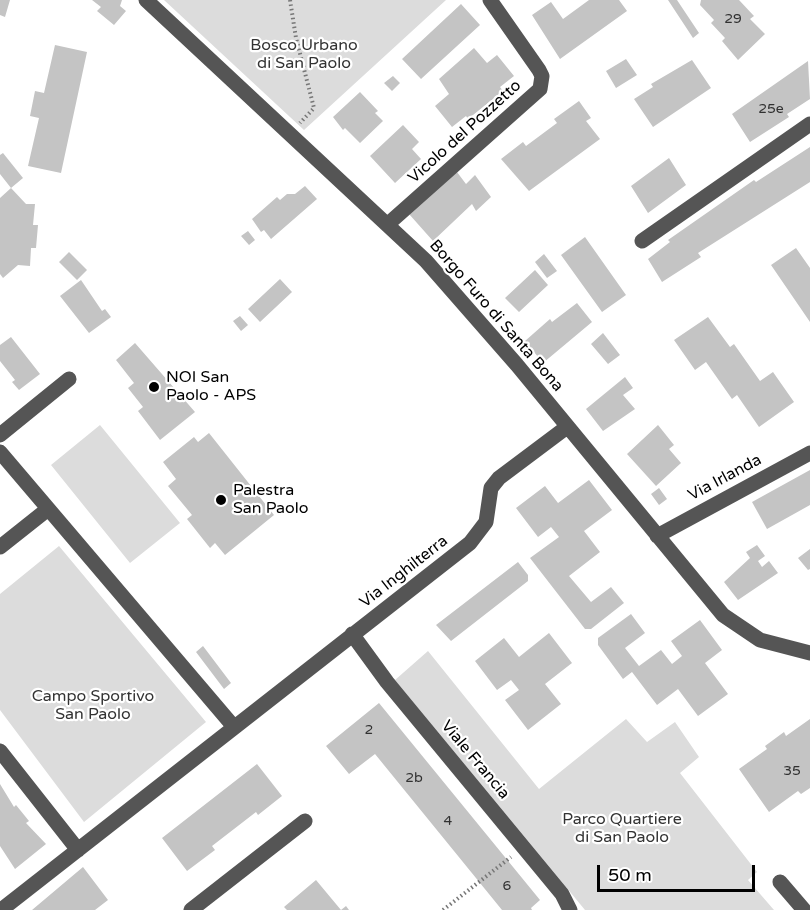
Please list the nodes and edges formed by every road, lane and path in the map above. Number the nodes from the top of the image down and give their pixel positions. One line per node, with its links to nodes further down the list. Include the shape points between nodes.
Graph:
1 (146, 0): 5 (street, Borgo Furo di Santa Bona)
2 (290, 0): 5 (path, via 314,108)
3 (490, 0): 6 (street, Vicolo del Pozzetto, via 539,70 540,89)
4 (810, 124): 7 (street)
5 (289, 134): 6 (street, Borgo Furo di Santa Bona)
6 (388, 224): 9 (street, Borgo Furo di Santa Bona, via 456,295)
7 (642, 241)
8 (69, 379): 10 (street)
9 (567, 427): 14 (street, Borgo Furo di Santa Bona); 16 (street, Via Inghilterra, via 495,483 488,499 486,522 471,543)
10 (0, 435)
11 (0, 452): 13 (street)
12 (810, 453): 14 (street, Via Irlanda)
13 (48, 509): 15 (street); 18 (street)
14 (657, 536): 17 (street, Borgo Furo di Santa Bona, via 723,615 760,640)
15 (0, 547)
16 (352, 634): 18 (street, Via Inghilterra); 21 (street, Viale Francia)
17 (810, 652)
18 (234, 727): 22 (street, Via Inghilterra)
19 (0, 751): 22 (street)
20 (305, 821): 25 (street)
21 (524, 848): 26 (path); 27 (street, Viale Francia, via 562,894)
22 (75, 852): 24 (street, Via Inghilterra)
23 (780, 882): 28 (street)
24 (2, 910)
25 (191, 910)
26 (443, 910)
27 (570, 910)
28 (804, 910)

